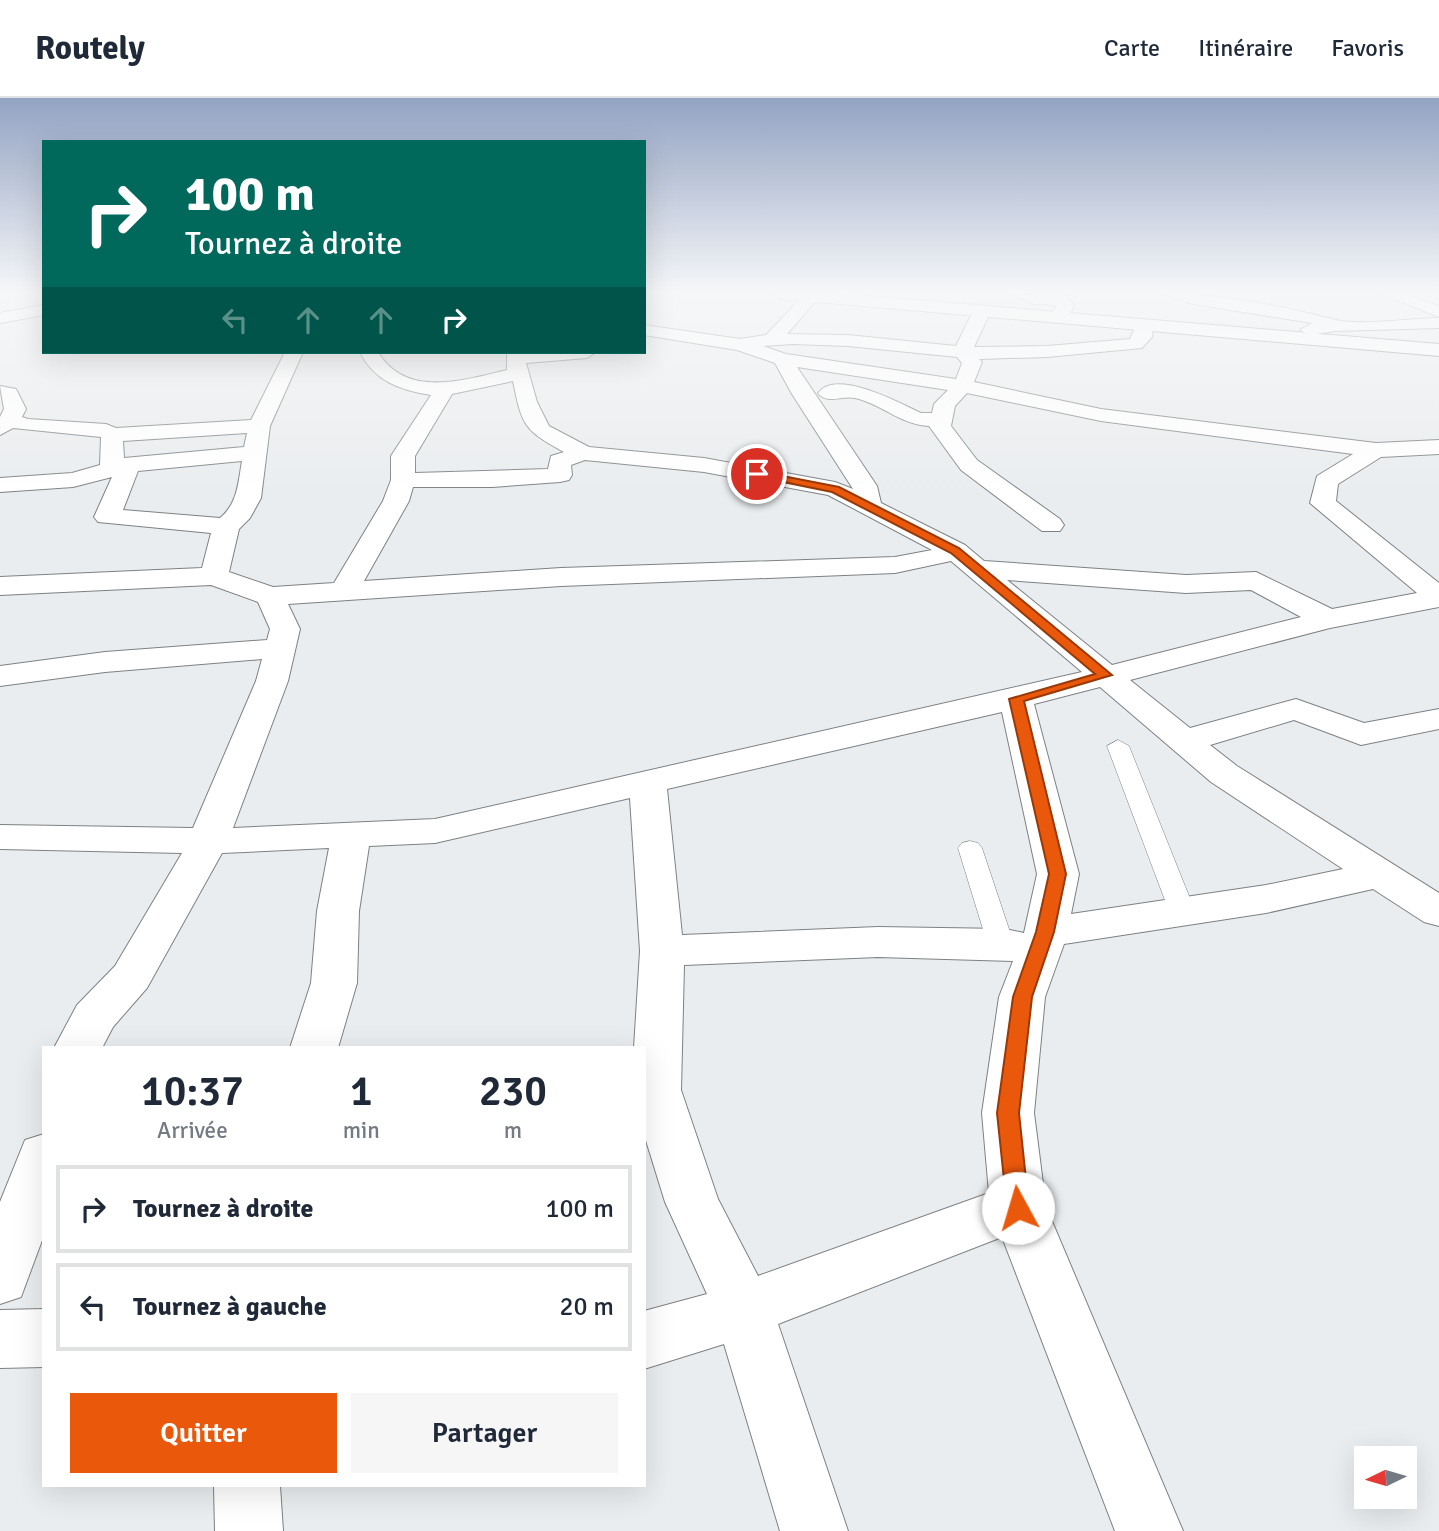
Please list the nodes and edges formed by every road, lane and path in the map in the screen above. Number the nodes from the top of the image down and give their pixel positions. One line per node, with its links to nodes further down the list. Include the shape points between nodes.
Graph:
1 (291, 361): 14 (street)
2 (373, 361): 8 (street, via 391,378 418,388)
3 (517, 361): 8 (street); 17 (street, via 540,430)
4 (784, 361): 10 (street)
5 (796, 361): 7 (street)
6 (971, 361): 7 (street)
7 (964, 386): 11 (street, via 945,404); 16 (street, via 1101,415)
8 (444, 390): 19 (street, via 403,456)
9 (0, 392): 12 (street, via 9,393 15,409)
10 (802, 394): 11 (street, via 857,391 917,419); 21 (street, via 865,486)
11 (942, 420): 22 (street, via 940,426 969,466)
12 (5, 424): 13 (street)
13 (112, 435): 14 (street); 18 (street, via 112,465)
14 (256, 439): 18 (street); 23 (street, via 248,498 241,513)
15 (1439, 447): 16 (street)
16 (1376, 450): 29 (street, via 1326,481 1323,503)
17 (583, 453): 19 (street, via 559,461 560,475); 21 (street, via 757,474 835,489)
18 (128, 465): 20 (street, via 73,480); 23 (street, via 107,517)
19 (403, 480): 27 (street, via 396,501)
20 (0, 485)
21 (869, 506): 24 (street)
22 (1051, 525)
23 (226, 526): 25 (street)
24 (966, 560): 27 (street, via 934,558 895,565 561,577); 30 (street, via 1186,584 1255,581); 32 (street)
25 (214, 576): 26 (street); 28 (street)
26 (0, 586)
27 (344, 591): 28 (street)
28 (270, 596): 31 (street, via 285,629)
29 (1439, 598): 30 (street)
30 (1328, 619): 32 (street)
31 (280, 648): 33 (street); 41 (street, via 272,681)
32 (1105, 675): 34 (street); 36 (street)
33 (0, 676)
34 (1016, 699): 38 (street); 46 (street, via 1058,874)
35 (1439, 719): 36 (street, via 1361,734 1296,709)
36 (1184, 741): 43 (street, via 1224,774)
37 (1118, 746): 44 (lane)
38 (649, 782): 39 (street, via 435,831); 47 (street)
39 (351, 835): 41 (street); 49 (street, via 338,911 334,983)
40 (0, 837): 41 (street)
41 (208, 841): 48 (street, via 155,938 131,976 94,1017)
42 (970, 848): 46 (lane, via 999,939)
43 (1381, 874): 44 (street, via 1266,900); 45 (street)
44 (1182, 911): 46 (street)
45 (1439, 912)
46 (1030, 943): 47 (street, via 878,942); 51 (street, via 1008,1113)
47 (662, 951): 53 (street, via 656,1090 692,1202)
48 (80, 1046)
49 (315, 1046)
50 (42, 1162): 52 (street)
51 (1018, 1208): 53 (street); 60 (street)
52 (0, 1278)
53 (743, 1307): 56 (street); 59 (street)
54 (42, 1338): 55 (street)
55 (0, 1339)
56 (646, 1339)
57 (247, 1487): 58 (street)
58 (249, 1531)
59 (814, 1531)
60 (1149, 1531)

